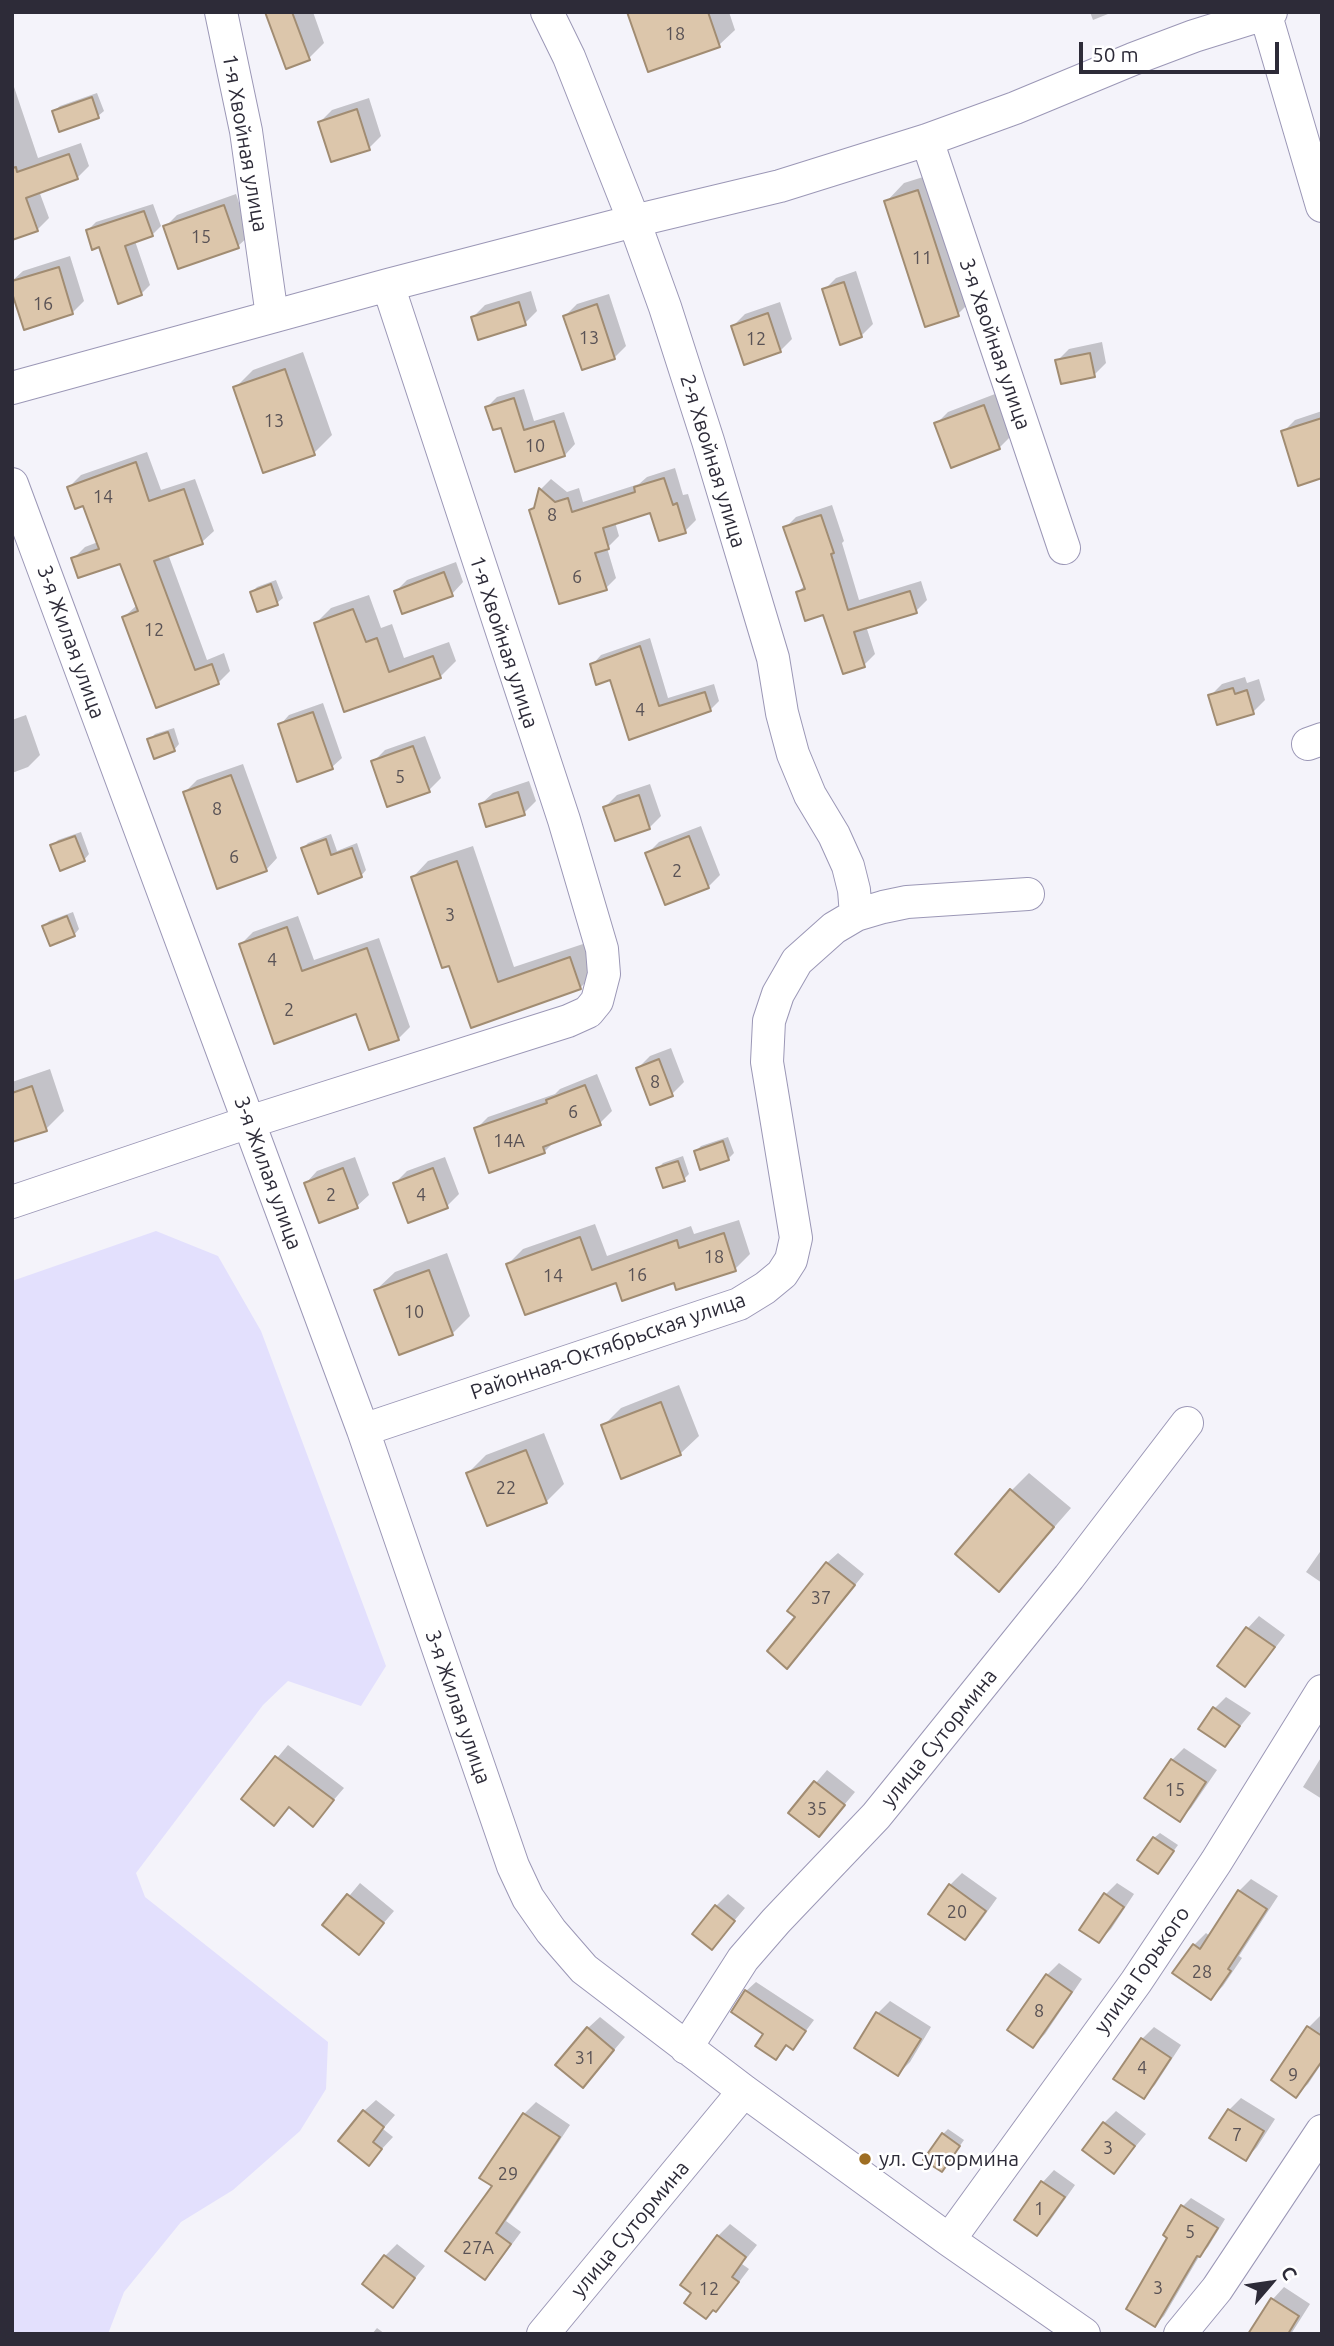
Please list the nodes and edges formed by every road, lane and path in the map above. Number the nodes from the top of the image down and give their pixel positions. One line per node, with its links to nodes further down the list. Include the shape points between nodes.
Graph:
1 (221, 12): 8 (street, 1-я Хвойная улица, via 246,131)
2 (547, 12): 6 (street, 2-я Хвойная улица)
3 (1267, 13): 4 (street, via 1132,58); 5 (street)
4 (927, 140): 6 (street, via 780,186); 11 (street, 3-я Хвойная улица)
5 (1322, 206)
6 (634, 221): 7 (street); 13 (street, 2-я Хвойная улица, via 669,319 773,658 793,754 848,866)
7 (388, 285): 8 (street); 14 (street, 1-я Хвойная улица, via 564,820 602,949 604,974 597,1001 588,1012 568,1021)
8 (272, 316): 9 (street)
9 (12, 388)
10 (12, 484): 14 (street, 3-я Жилая улица)
11 (1064, 548)
12 (1028, 894): 13 (street, Районная-Октябрьская улица, via 907,902)
13 (856, 915): 17 (street, Районная-Октябрьская улица, via 797,961 769,1021 767,1062 796,1238 782,1274 739,1304)
14 (249, 1122): 15 (street); 17 (street, 3-я Жилая улица)
15 (12, 1202)
16 (1187, 1423): 19 (street, улица Сутормина, via 876,1816 743,1959)
17 (363, 1430): 19 (street, 3-я Жилая улица, via 513,1866 528,1898 584,1969)
18 (1322, 1691): 22 (street, улица Горького, via 1136,1982)
19 (686, 2048): 20 (street)
20 (744, 2091): 22 (street); 23 (street, улица Сутормина)
21 (1322, 2131): 25 (street, via 1217,2289)
22 (949, 2240): 24 (street)
23 (543, 2334)
24 (1084, 2334)
25 (1180, 2334)

